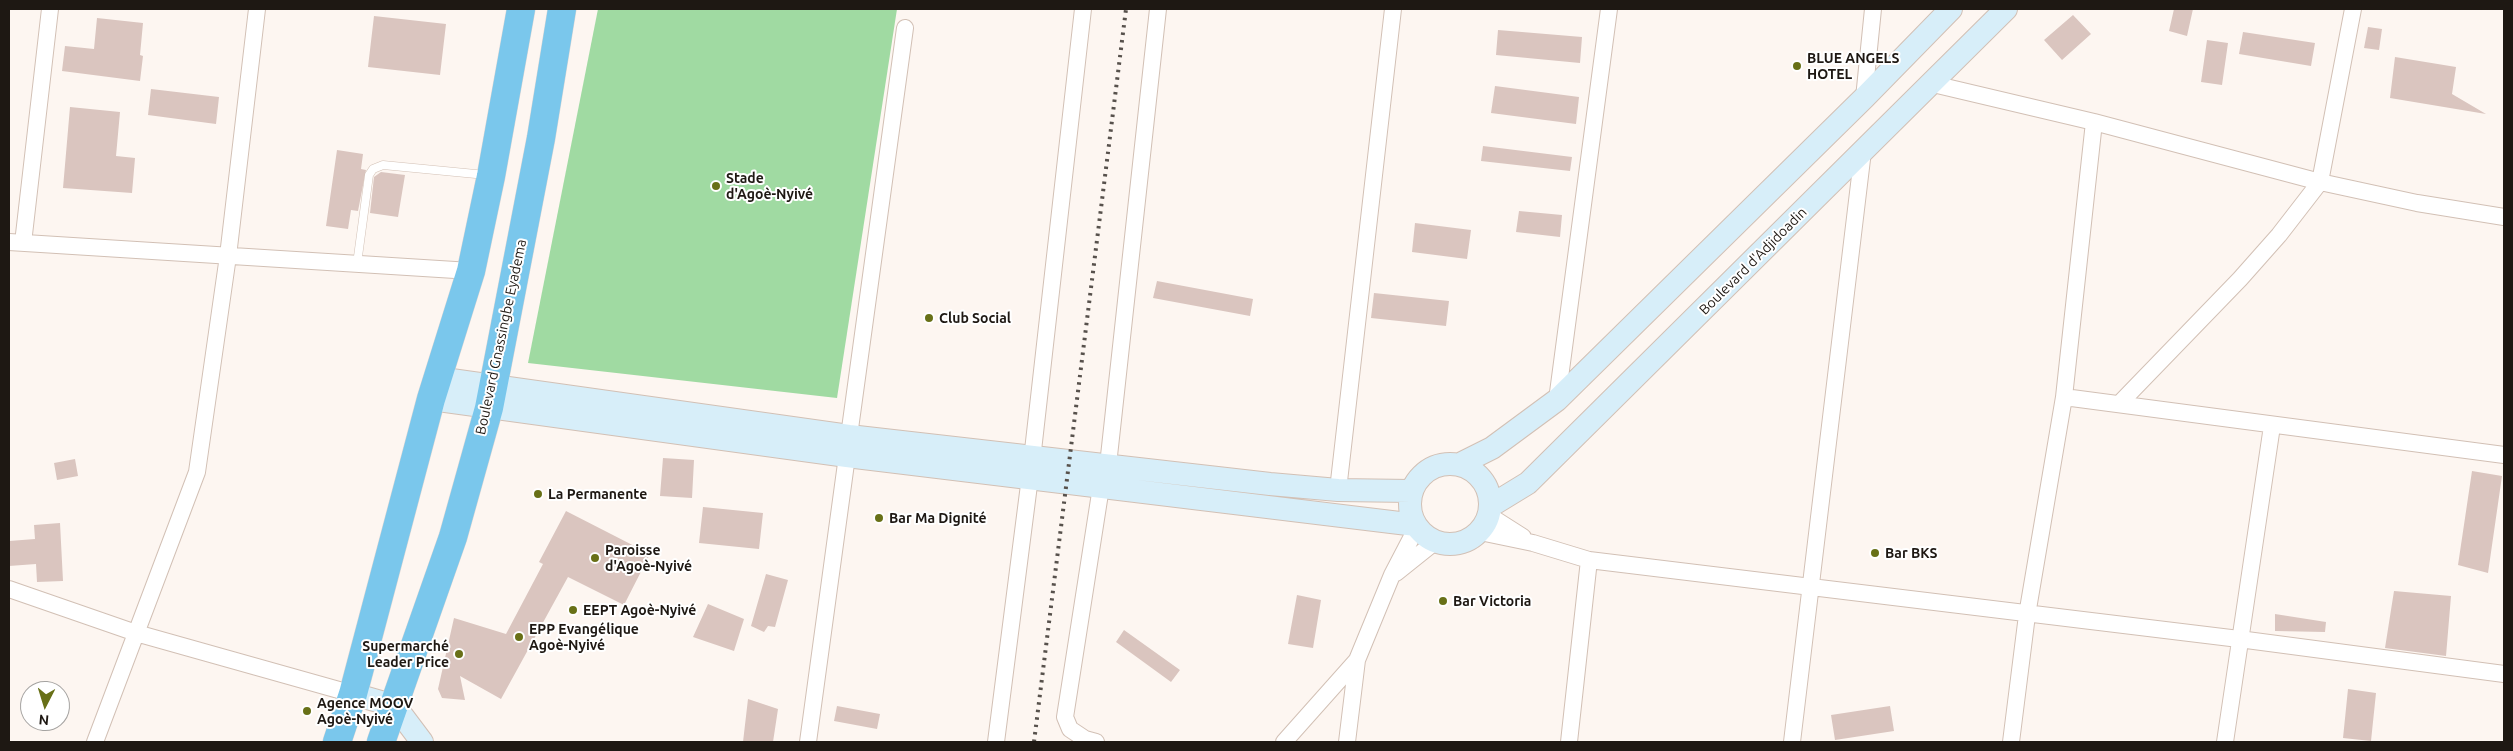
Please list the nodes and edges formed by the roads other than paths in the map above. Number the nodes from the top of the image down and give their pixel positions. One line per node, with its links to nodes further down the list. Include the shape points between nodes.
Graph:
1 (50, 9): 21 (street)
2 (257, 9): 22 (street)
3 (521, 9): 18 (highway)
4 (562, 9): 26 (highway, Boulevard Gnassingbe Eyadema, via 541,138)
5 (1083, 9): 35 (street)
6 (1158, 9): 34 (street)
7 (1393, 9): 37 (street)
8 (1608, 9): 28 (street)
9 (1873, 9): 15 (street)
10 (1950, 9): 15 (main road)
11 (2006, 9): 14 (main road, Boulevard d'Adjidoadin)
12 (2353, 9): 19 (street)
13 (906, 28): 31 (street)
14 (1933, 84): 16 (street); 17 (main road, Boulevard d'Adjidoadin)
15 (1864, 98): 28 (main road)
16 (2094, 122): 19 (street); 27 (street)
17 (1863, 151): 39 (main road, Boulevard d'Adjidoadin, via 1528,483); 44 (street)
18 (491, 176): 23 (lane, via 383,165 373,169 369,175); 24 (highway)
19 (2320, 182): 20 (street, via 2417,203); 29 (street, via 2240,279)
20 (2504, 217)
21 (16, 242): 22 (street)
22 (228, 256): 23 (street); 47 (street, via 196,472)
23 (356, 264): 24 (street)
24 (471, 271): 25 (highway)
25 (434, 388): 26 (main road); 51 (highway)
26 (491, 397): 31 (main road); 52 (highway, Boulevard Gnassingbe Eyadema, via 453,537)
27 (2064, 397): 29 (street); 46 (street)
28 (1557, 400): 33 (main road, via 1492,448)
29 (2120, 403): 30 (street)
30 (2272, 426): 32 (street); 48 (street)
31 (848, 446): 35 (main road); 57 (street)
32 (2504, 455)
33 (1460, 464): 38 (main road, via 1440,464 1422,474); 39 (main road, via 1479,474 1490,493)
34 (1108, 465): 35 (main road); 37 (main road)
35 (1031, 467): 36 (main road); 58 (street)
36 (1101, 487): 40 (main road); 59 (street, via 1065,717 1070,729)
37 (1338, 490): 38 (main road)
38 (1412, 491): 40 (main road, via 1410,509)
39 (1487, 517): 41 (main road, via 1467,540 1452,544); 42 (street, via 1533,543)
40 (1417, 526): 41 (main road); 43 (street)
41 (1436, 541): 43 (street)
42 (1589, 560): 44 (street); 62 (street)
43 (1392, 575): 49 (street)
44 (1812, 588): 46 (street); 63 (street)
45 (9, 589): 47 (street)
46 (2027, 615): 48 (street); 64 (street)
47 (136, 633): 51 (street); 53 (street)
48 (2239, 639): 50 (street); 65 (street)
49 (1357, 660): 60 (street); 61 (street)
50 (2504, 674)
51 (353, 694): 52 (main road); 54 (highway)
52 (395, 706): 55 (highway, Boulevard Gnassingbe Eyadema); 56 (main road)
53 (95, 742)
54 (337, 742)
55 (381, 742)
56 (422, 742)
57 (808, 742)
58 (996, 742)
59 (1096, 742)
60 (1284, 742)
61 (1347, 742)
62 (1569, 742)
63 (1792, 742)
64 (2011, 742)
65 (2225, 742)

